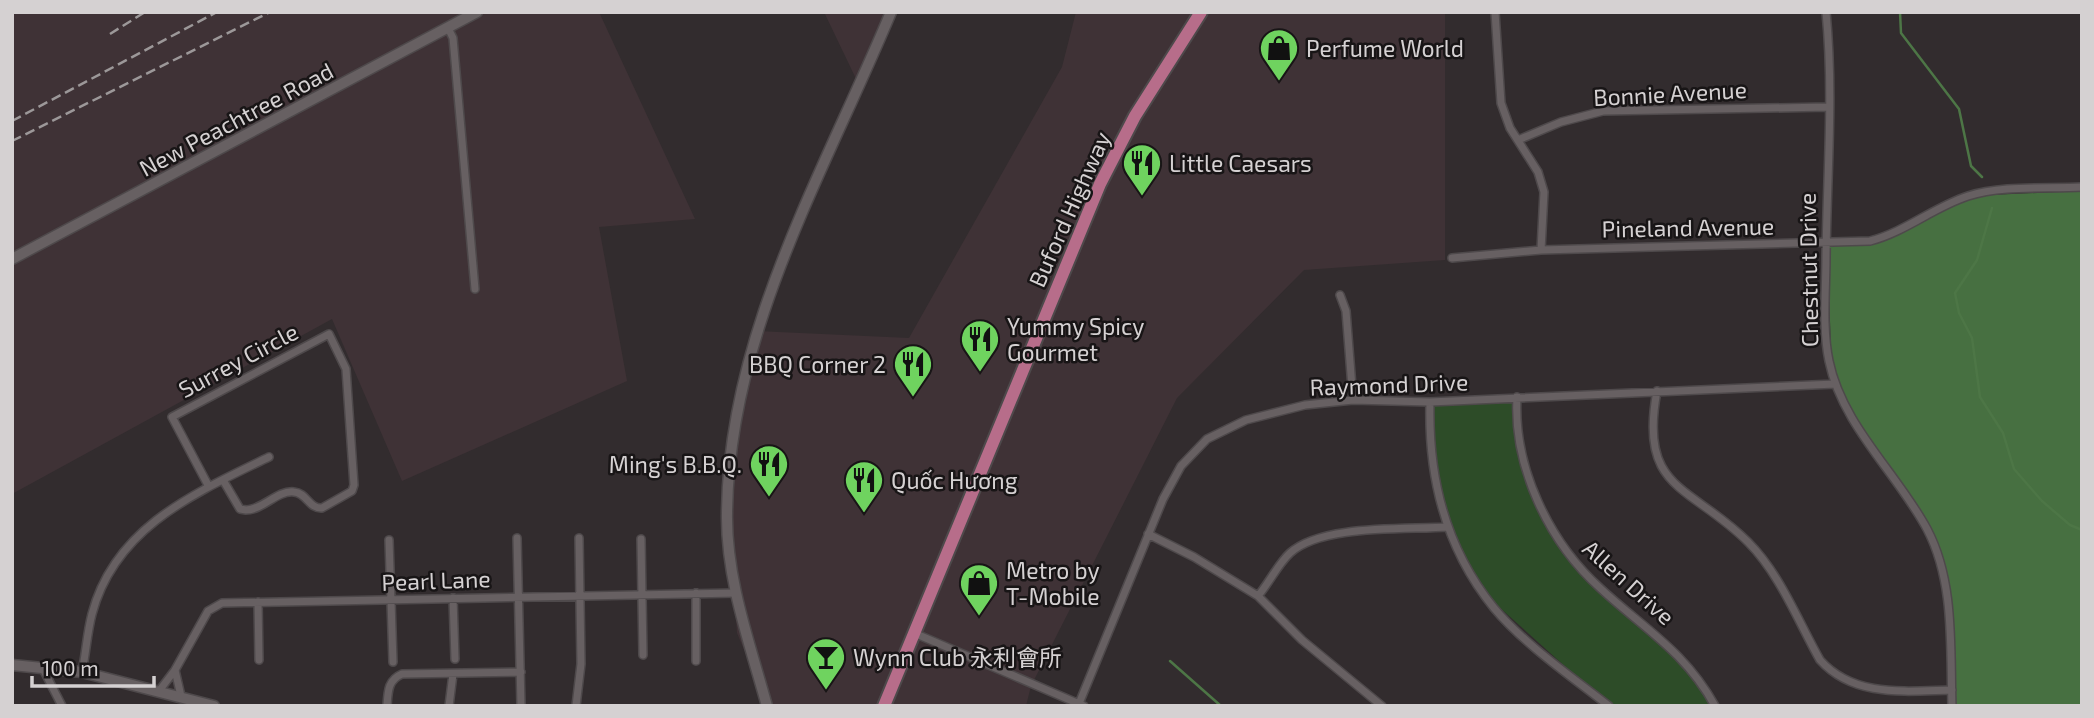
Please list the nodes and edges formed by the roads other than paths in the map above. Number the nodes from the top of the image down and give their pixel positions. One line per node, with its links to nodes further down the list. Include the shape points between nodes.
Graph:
1 (477, 12): 6 (street, New Peachtree Road)
2 (891, 12): 31 (street, via 795,228 750,354 736,414 728,486)
3 (1201, 12): 39 (main road, Buford Highway, via 1135,116 1100,184)
4 (1495, 12): 8 (street, via 1501,103)
5 (1826, 12): 7 (street, Chestnut Drive)
6 (448, 28): 13 (street, New Peachtree Road); 14 (street, via 453,38)
7 (1828, 107): 8 (street, Bonnie Avenue, via 1603,111 1561,122); 10 (street, Chestnut Drive)
8 (1518, 141): 11 (street, via 1538,172 1544,192)
9 (2082, 187): 10 (street, Pineland Avenue, via 1972,195 1887,236)
10 (1826, 243): 11 (street, Pineland Avenue); 16 (street, Chestnut Drive, via 1825,337)
11 (1541, 250): 12 (street, Pineland Avenue)
12 (1452, 258)
13 (12, 260)
14 (475, 289)
15 (1340, 295): 19 (street, via 1346,310)
16 (1835, 384): 17 (street, Raymond Drive); 51 (street, Chestnut Drive, via 1927,530 1938,556 1946,587)
17 (1657, 391): 18 (street, Raymond Drive); 51 (street, via 1653,415 1656,458 1673,483 1747,541 1763,560 1831,672 1870,688)
18 (1517, 397): 20 (street, Raymond Drive); 65 (street, Allen Drive, via 1527,471 1558,540 1601,589 1664,639 1691,668)
19 (1353, 400): 20 (street, Raymond Drive); 25 (street, Raymond Drive, via 1279,411 1246,420 1207,439 1181,466)
20 (1430, 402): 24 (street, via 1434,474)
21 (269, 457): 22 (street)
22 (223, 480): 23 (street); 23 (street, Surrey Circle, via 240,509 246,510 290,492 322,508 352,491 346,369 329,334 172,417)
23 (208, 485): 48 (street, via 146,525 118,556 92,615)
24 (1448, 527): 34 (street, via 1338,534 1305,542 1289,554); 64 (street, via 1468,571 1495,609)
25 (1148, 534): 34 (street); 54 (street, Raymond Drive)
26 (517, 538): 35 (street)
27 (579, 538): 33 (street)
28 (641, 539): 32 (street)
29 (389, 540): 37 (street)
30 (696, 593): 31 (street, Pearl Lane); 32 (street, Pearl Lane); 43 (street)
31 (736, 593): 61 (street)
32 (642, 594): 33 (street, Pearl Lane); 40 (street)
33 (581, 596): 35 (street, Pearl Lane); 60 (street)
34 (1258, 596): 63 (street)
35 (518, 597): 36 (street, Pearl Lane); 49 (street)
36 (453, 598): 37 (street, Pearl Lane); 41 (street)
37 (391, 601): 38 (street, Pearl Lane); 44 (street)
38 (258, 603): 42 (street); 47 (street, Pearl Lane, via 222,603 208,611)
39 (915, 633): 54 (street); 62 (main road, Buford Highway)
40 (643, 655)
41 (455, 659)
42 (259, 660)
43 (696, 661)
44 (393, 662)
45 (12, 665): 46 (street)
46 (42, 667): 48 (street); 55 (street)
47 (175, 670): 52 (street, Pearl Lane); 53 (street)
48 (82, 672): 52 (street)
49 (521, 673): 50 (street); 59 (street)
50 (453, 674): 57 (street, via 402,674 388,687); 58 (street)
51 (1952, 690): 66 (street, Chestnut Drive)
52 (159, 691): 53 (street)
53 (181, 696): 56 (street)
54 (1080, 705)
55 (62, 706)
56 (214, 706)
57 (387, 706)
58 (449, 706)
59 (521, 706)
60 (576, 706)
61 (768, 706)
62 (884, 706)
63 (1382, 706)
64 (1609, 706)
65 (1715, 706)
66 (1952, 706)

